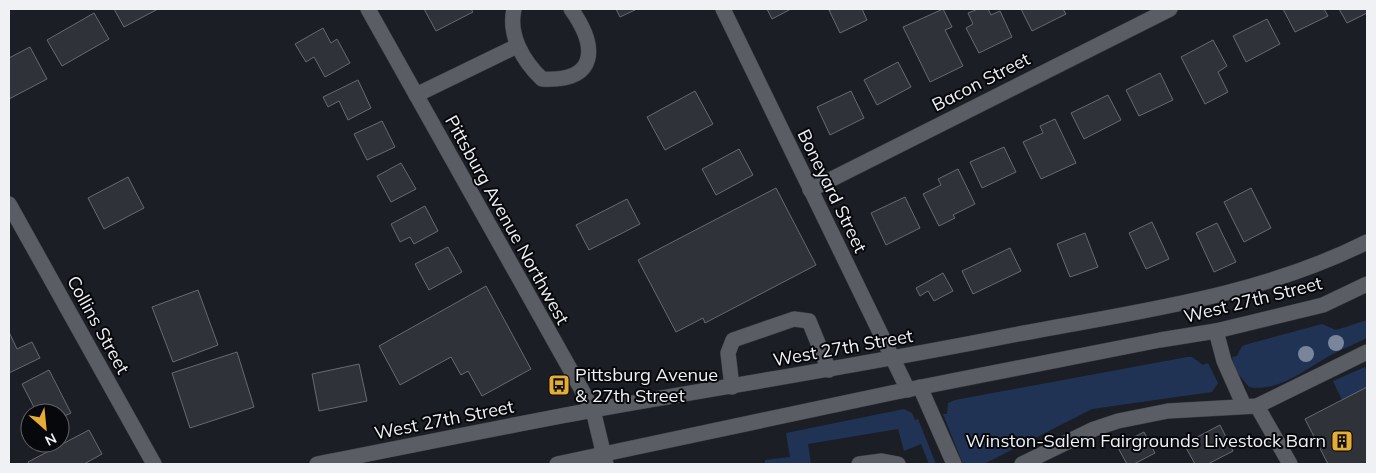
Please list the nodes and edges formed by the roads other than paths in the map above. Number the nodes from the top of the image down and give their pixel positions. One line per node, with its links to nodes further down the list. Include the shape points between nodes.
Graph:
1 (368, 9): 7 (street, Pittsburg Avenue Northwest)
2 (514, 9): 6 (street, via 512,27)
3 (571, 9): 6 (street, via 590,48 588,62 582,70 561,80 542,79)
4 (723, 9): 8 (street, Boneyard Street)
5 (1170, 9): 8 (street, Bacon Street)
6 (517, 46): 7 (street)
7 (416, 95): 19 (street, Pittsburg Avenue Northwest)
8 (810, 190): 14 (street, Boneyard Street)
9 (9, 204): 21 (street, Collins Street)
10 (1367, 242): 14 (street, West 27th Street, via 1339,256 1258,284)
11 (1367, 284): 12 (street, West 27th Street, via 1323,305)
12 (1216, 331): 17 (street, West 27th Street); 18 (street, via 1224,362)
13 (1367, 352): 18 (street)
14 (894, 359): 15 (street, West 27th Street); 17 (street, Boneyard Street)
15 (829, 370): 16 (street, West 27th Street); 16 (street, via 809,321 794,319 733,340 728,353)
16 (732, 386): 19 (street, West 27th Street)
17 (914, 389): 20 (street, West 27th Street); 26 (street, Boneyard Street)
18 (1250, 406): 27 (street, via 1168,411 1118,421 1094,429); 28 (street)
19 (593, 410): 20 (street, Pittsburg Avenue Northwest); 22 (street, West 27th Street)
20 (605, 459): 23 (street, West 27th Street)
21 (154, 464)
22 (317, 464)
23 (557, 464)
24 (859, 464): 25 (street, via 882,461)
25 (898, 464)
26 (954, 464)
27 (1022, 464)
28 (1290, 464)

